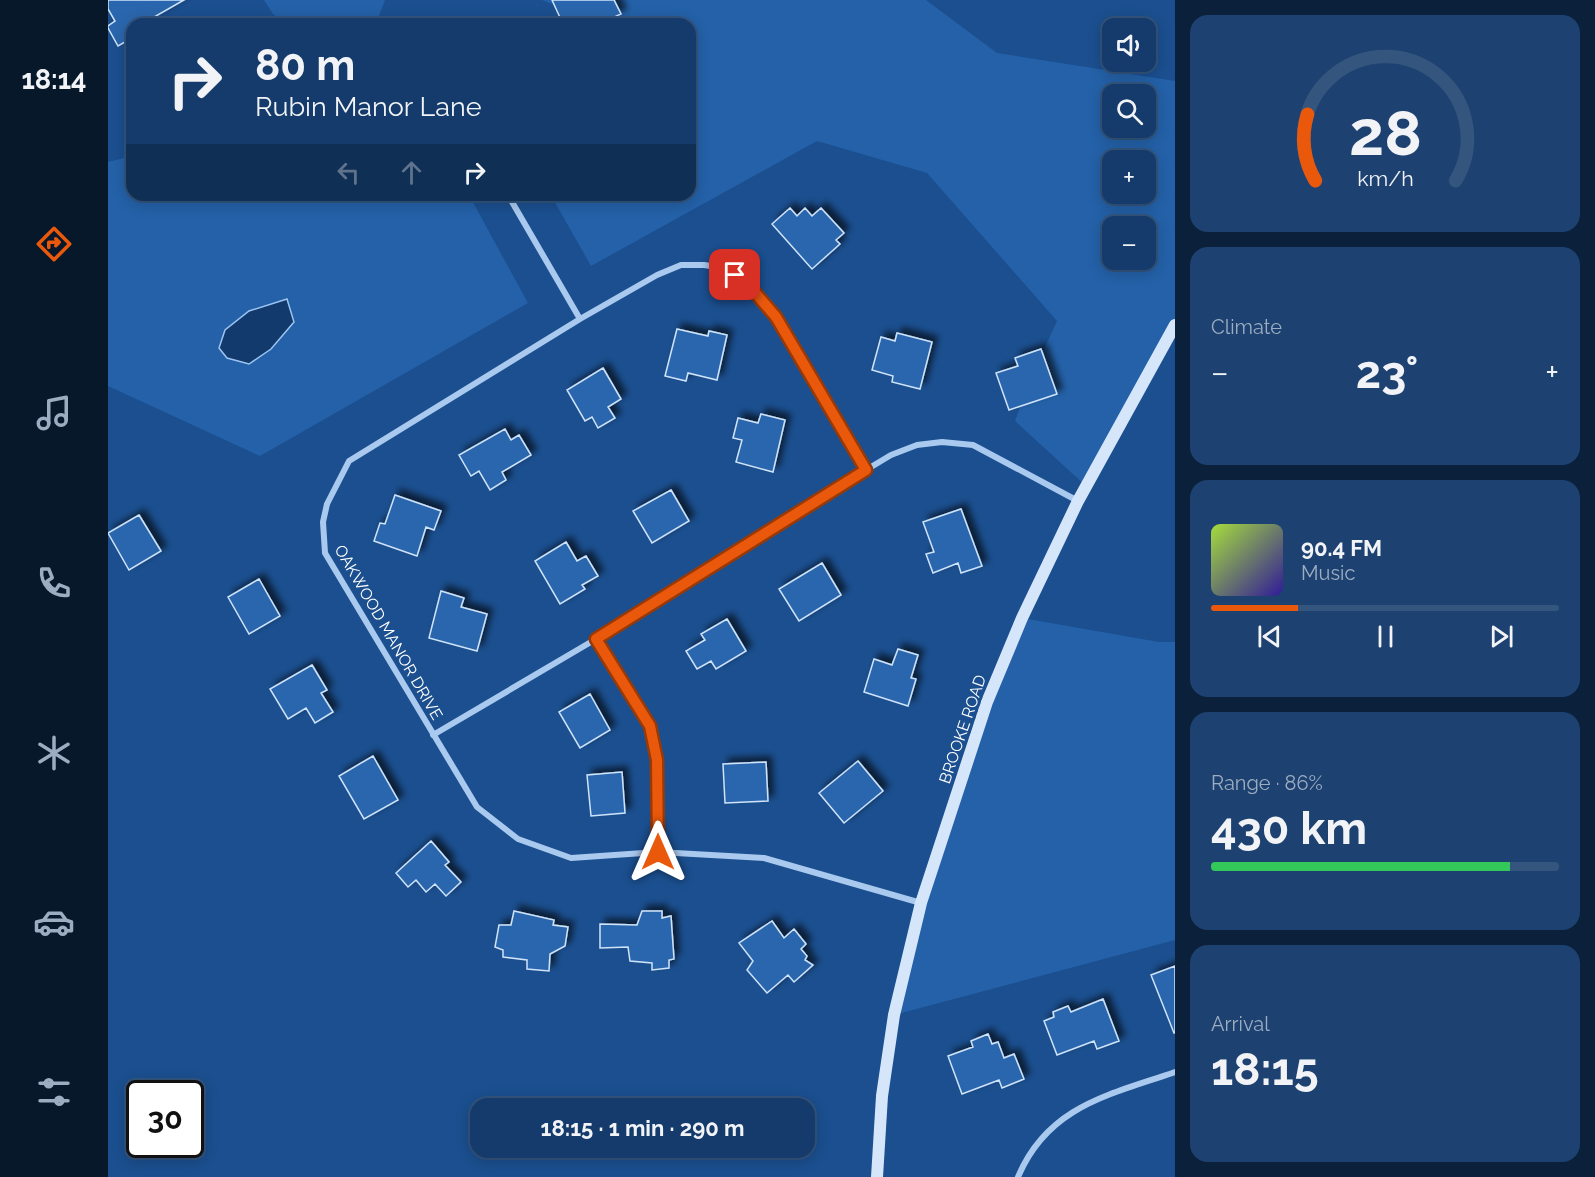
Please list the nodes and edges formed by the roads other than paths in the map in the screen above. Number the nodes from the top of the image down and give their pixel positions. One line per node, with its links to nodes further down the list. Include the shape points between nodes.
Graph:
1 (511, 201): 2 (street)
2 (580, 319): 4 (street, OAKWOOD MANOR DRIVE, via 681,265 724,268 746,282 776,317); 7 (street, OAKWOOD MANOR DRIVE, via 350,461 327,504 322,522 325,553)
3 (1175, 325): 5 (street, BROOKE ROAD)
4 (866, 470): 5 (street, via 917,445 973,445); 6 (street)
5 (1078, 501): 9 (street, BROOKE ROAD, via 987,702)
6 (596, 639): 7 (street); 8 (street, via 650,726 657,760)
7 (433, 735): 8 (street, OAKWOOD MANOR DRIVE, via 477,807 518,839 571,858)
8 (658, 852): 9 (street, OAKWOOD MANOR DRIVE, via 764,858)
9 (921, 903): 11 (street, BROOKE ROAD, via 894,1015 882,1096)
10 (1175, 1072): 12 (street, via 1107,1095 1061,1119 1039,1138)
11 (877, 1177)
12 (1018, 1177)

